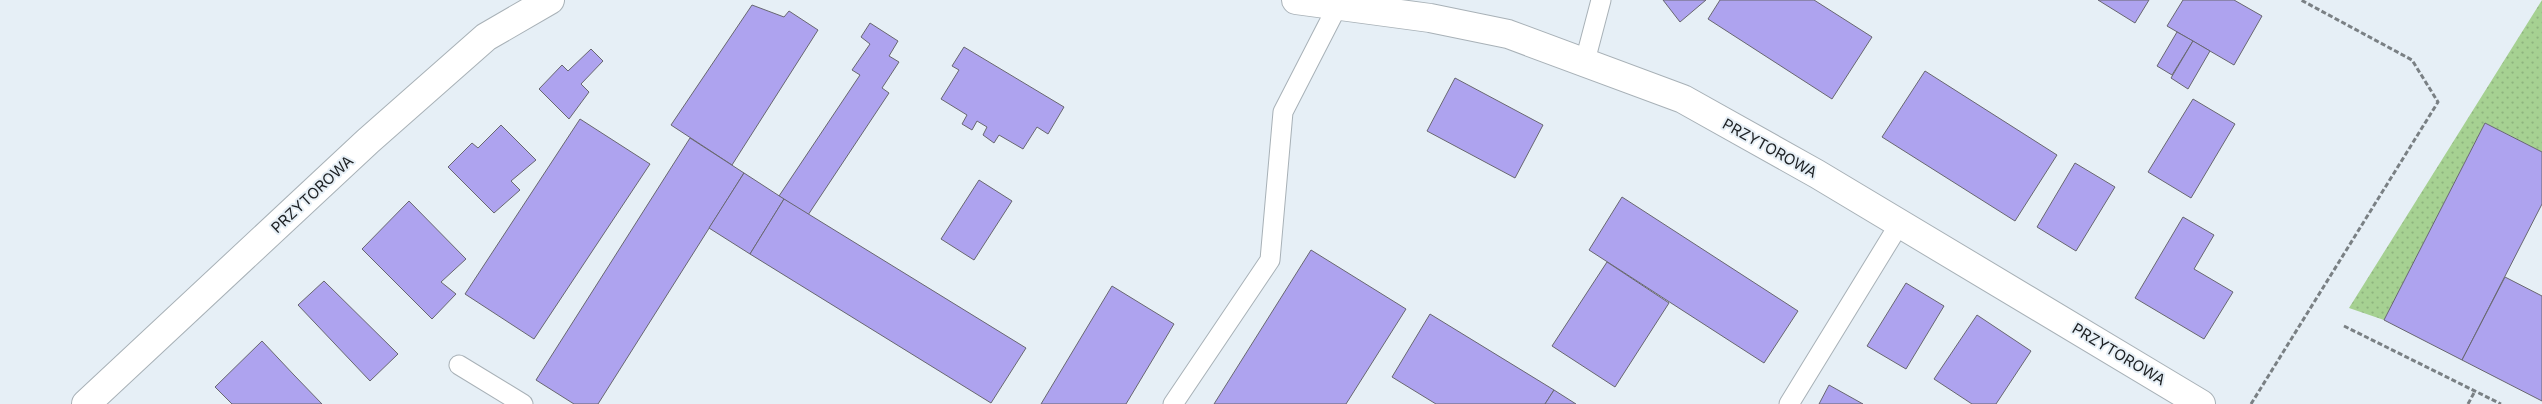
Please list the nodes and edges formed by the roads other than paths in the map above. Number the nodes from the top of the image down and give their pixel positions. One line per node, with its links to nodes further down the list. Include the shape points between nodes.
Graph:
1 (550, 0): 8 (street, PRZYTOROWA, via 478,44 368,141)
2 (1296, 0): 4 (street, PRZYTOROWA)
3 (1601, 0): 5 (lane)
4 (1338, 5): 5 (street, PRZYTOROWA, via 1430,18 1508,34); 10 (lane, via 1283,112 1270,260)
5 (1585, 61): 6 (street, PRZYTOROWA, via 1682,99)
6 (1900, 223): 11 (lane); 12 (street, PRZYTOROWA)
7 (459, 365): 9 (lane)
8 (86, 404)
9 (524, 404)
10 (1173, 404)
11 (1789, 404)
12 (2201, 404)

